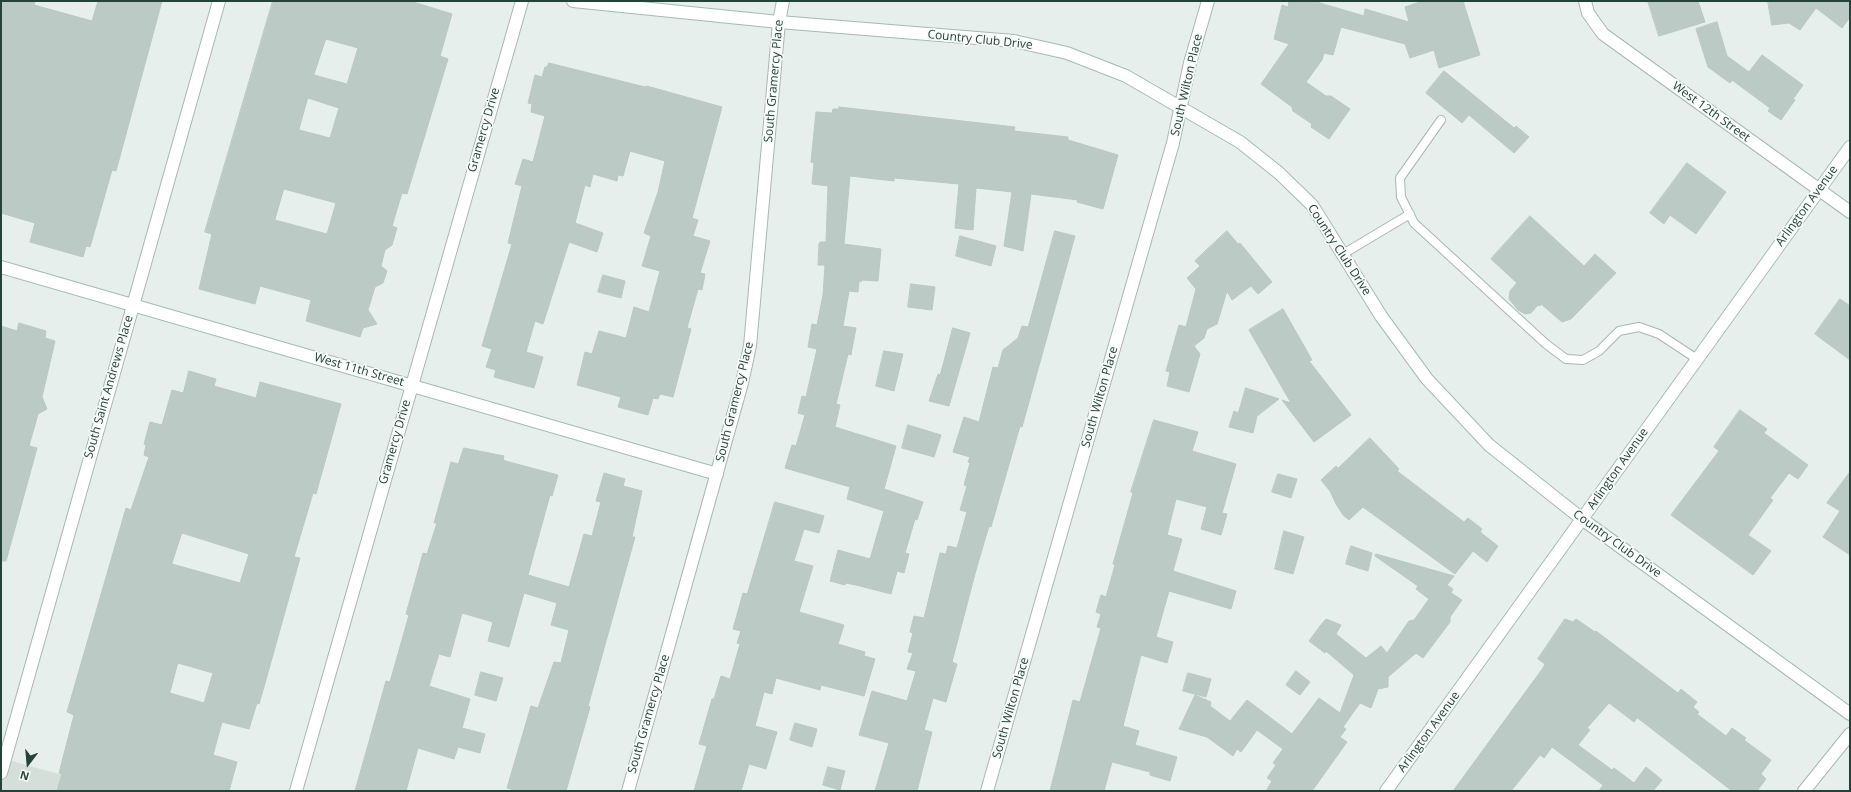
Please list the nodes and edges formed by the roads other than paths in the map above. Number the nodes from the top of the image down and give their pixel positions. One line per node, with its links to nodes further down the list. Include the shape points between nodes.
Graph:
1 (219, 1): 16 (street, South Saint Andrews Place)
2 (522, 1): 18 (street, Gramercy Drive)
3 (573, 1): 7 (street, Country Club Drive)
4 (782, 1): 7 (street, South Gramercy Place)
5 (1208, 1): 8 (street, South Wilton Place)
6 (1585, 1): 11 (street, West 12th Street, via 1588,13 1603,34)
7 (779, 22): 8 (street, Country Club Drive, via 1014,41 1067,53 1126,76); 19 (street, South Gramercy Place, via 750,346)
8 (1180, 107): 14 (street, Country Club Drive, via 1240,142 1279,173 1312,205); 26 (street, South Wilton Place, via 1173,143)
9 (1441, 120): 13 (lane, via 1400,178 1401,197)
10 (1850, 147): 11 (street, Arlington Avenue)
11 (1819, 190): 12 (street, West 12th Street); 17 (street, Arlington Avenue)
12 (1850, 212)
13 (1410, 214): 14 (lane); 17 (lane, via 1414,223 1546,344 1566,359 1583,360 1600,350 1619,331 1639,327 1659,334)
14 (1343, 254): 20 (street, Country Club Drive, via 1381,316 1426,379 1489,445)
15 (1, 267): 16 (street, West 11th Street)
16 (132, 305): 18 (street, West 11th Street); 23 (street, South Saint Andrews Place)
17 (1697, 359): 20 (street, Arlington Avenue)
18 (411, 385): 19 (street, West 11th Street); 24 (street, Gramercy Drive)
19 (717, 474): 25 (street, South Gramercy Place)
20 (1582, 519): 21 (street, Country Club Drive); 27 (street, Arlington Avenue)
21 (1850, 714)
22 (1850, 734): 28 (street)
23 (1, 773)
24 (296, 791)
25 (628, 791)
26 (987, 791)
27 (1386, 791)
28 (1804, 791)

